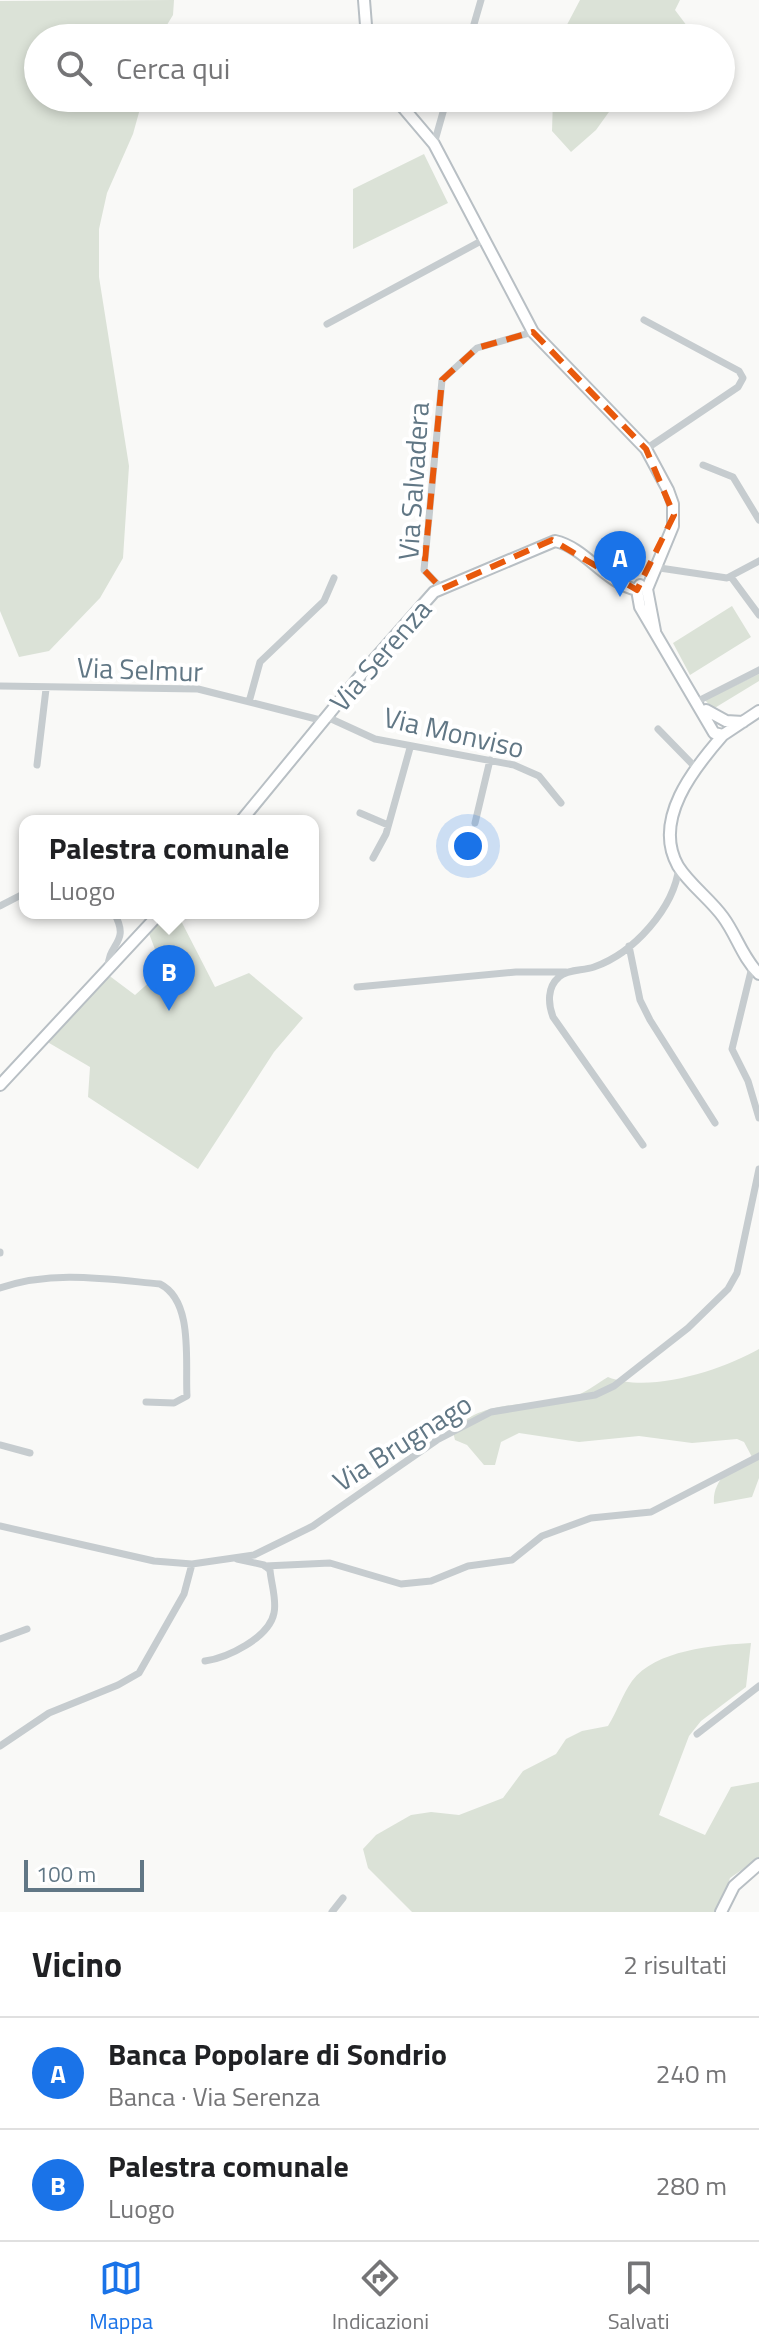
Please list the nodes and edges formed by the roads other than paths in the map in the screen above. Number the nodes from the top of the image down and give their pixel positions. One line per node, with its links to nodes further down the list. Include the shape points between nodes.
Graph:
1 (364, 0): 3 (street)
2 (481, 0): 4 (street)
3 (366, 24)
4 (474, 24)
5 (407, 112): 7 (street)
6 (443, 112): 7 (street)
7 (434, 144): 8 (street)
8 (483, 240): 10 (street); 11 (street)
9 (644, 320): 12 (street, via 739,371 743,378 738,387)
10 (327, 324)
11 (533, 332): 12 (street); 19 (street, Via Salvadera, via 477,348 442,380 424,570)
12 (646, 449): 16 (street, via 673,504 669,535)
13 (703, 465): 14 (street, via 733,477)
14 (759, 520)
15 (759, 561): 17 (street)
16 (654, 567): 17 (street); 20 (street); 22 (street, via 647,589)
17 (731, 577): 21 (street)
18 (334, 578): 27 (street, via 324,601 260,662)
19 (442, 589): 20 (street, Via Serenza, via 555,541 614,581); 30 (street, Via Serenza, via 415,610)
20 (637, 590): 22 (street); 23 (street, via 640,607)
21 (759, 615)
22 (651, 618): 23 (street)
23 (655, 631): 28 (street)
24 (759, 670): 28 (street)
25 (0, 686): 26 (street, Via Selmur)
26 (46, 689): 27 (street, Via Selmur, via 198,689); 35 (street)
27 (249, 702): 30 (street, Via Selmur)
28 (700, 704): 31 (street)
29 (759, 711): 31 (street, via 744,722)
30 (326, 719): 33 (street, Via Monviso); 39 (street, Via Serenza)
31 (720, 727): 36 (street)
32 (658, 729): 36 (street)
33 (410, 748): 34 (street, Via Monviso); 41 (street)
34 (490, 760): 37 (street, Via Monviso, via 539,776); 40 (street)
35 (37, 765)
36 (697, 769): 43 (street, via 671,819 671,845)
37 (561, 803)
38 (360, 813): 41 (street)
39 (246, 815)
40 (475, 823)
41 (388, 825): 42 (street)
42 (373, 858)
43 (679, 867): 48 (street, via 665,908); 50 (street, via 724,917)
44 (19, 896): 45 (street)
45 (0, 906)
46 (117, 919): 49 (street, via 121,939 108,957)
47 (154, 919): 49 (street)
48 (629, 946): 51 (street, via 608,961); 55 (street, via 640,1000)
49 (108, 968): 53 (street)
50 (755, 970): 54 (street, via 732,1049)
51 (568, 972): 52 (street); 56 (street, via 552,986 553,1017)
52 (357, 987)
53 (0, 1085)
54 (759, 1118)
55 (715, 1123)
56 (643, 1145)
57 (759, 1169): 64 (street, Via Brugnago, via 737,1273 708,1310 614,1386 572,1401 491,1412 437,1440 313,1526 254,1555)
58 (0, 1288): 59 (street, via 66,1276 160,1284 173,1291 181,1305 187,1396 174,1403)
59 (146, 1402)
60 (0, 1445): 61 (street)
61 (30, 1453)
62 (759, 1456): 66 (street, via 651,1512 591,1518 542,1536 512,1560 468,1566 431,1581 401,1584 323,1563)
63 (0, 1526): 65 (street, Via Brugnago, via 154,1561)
64 (235, 1558): 65 (street, Via Brugnago); 66 (street)
65 (192, 1564): 72 (street, via 184,1594 139,1673 49,1713)
66 (265, 1566): 69 (street, via 270,1570 273,1617 267,1628 228,1655)
67 (27, 1629): 68 (street)
68 (0, 1639)
69 (205, 1661)
70 (759, 1686): 71 (street)
71 (697, 1734)
72 (0, 1746)
73 (759, 1864): 76 (street, via 734,1886)
74 (343, 1898): 75 (street)
75 (332, 1912)
76 (721, 1912)

